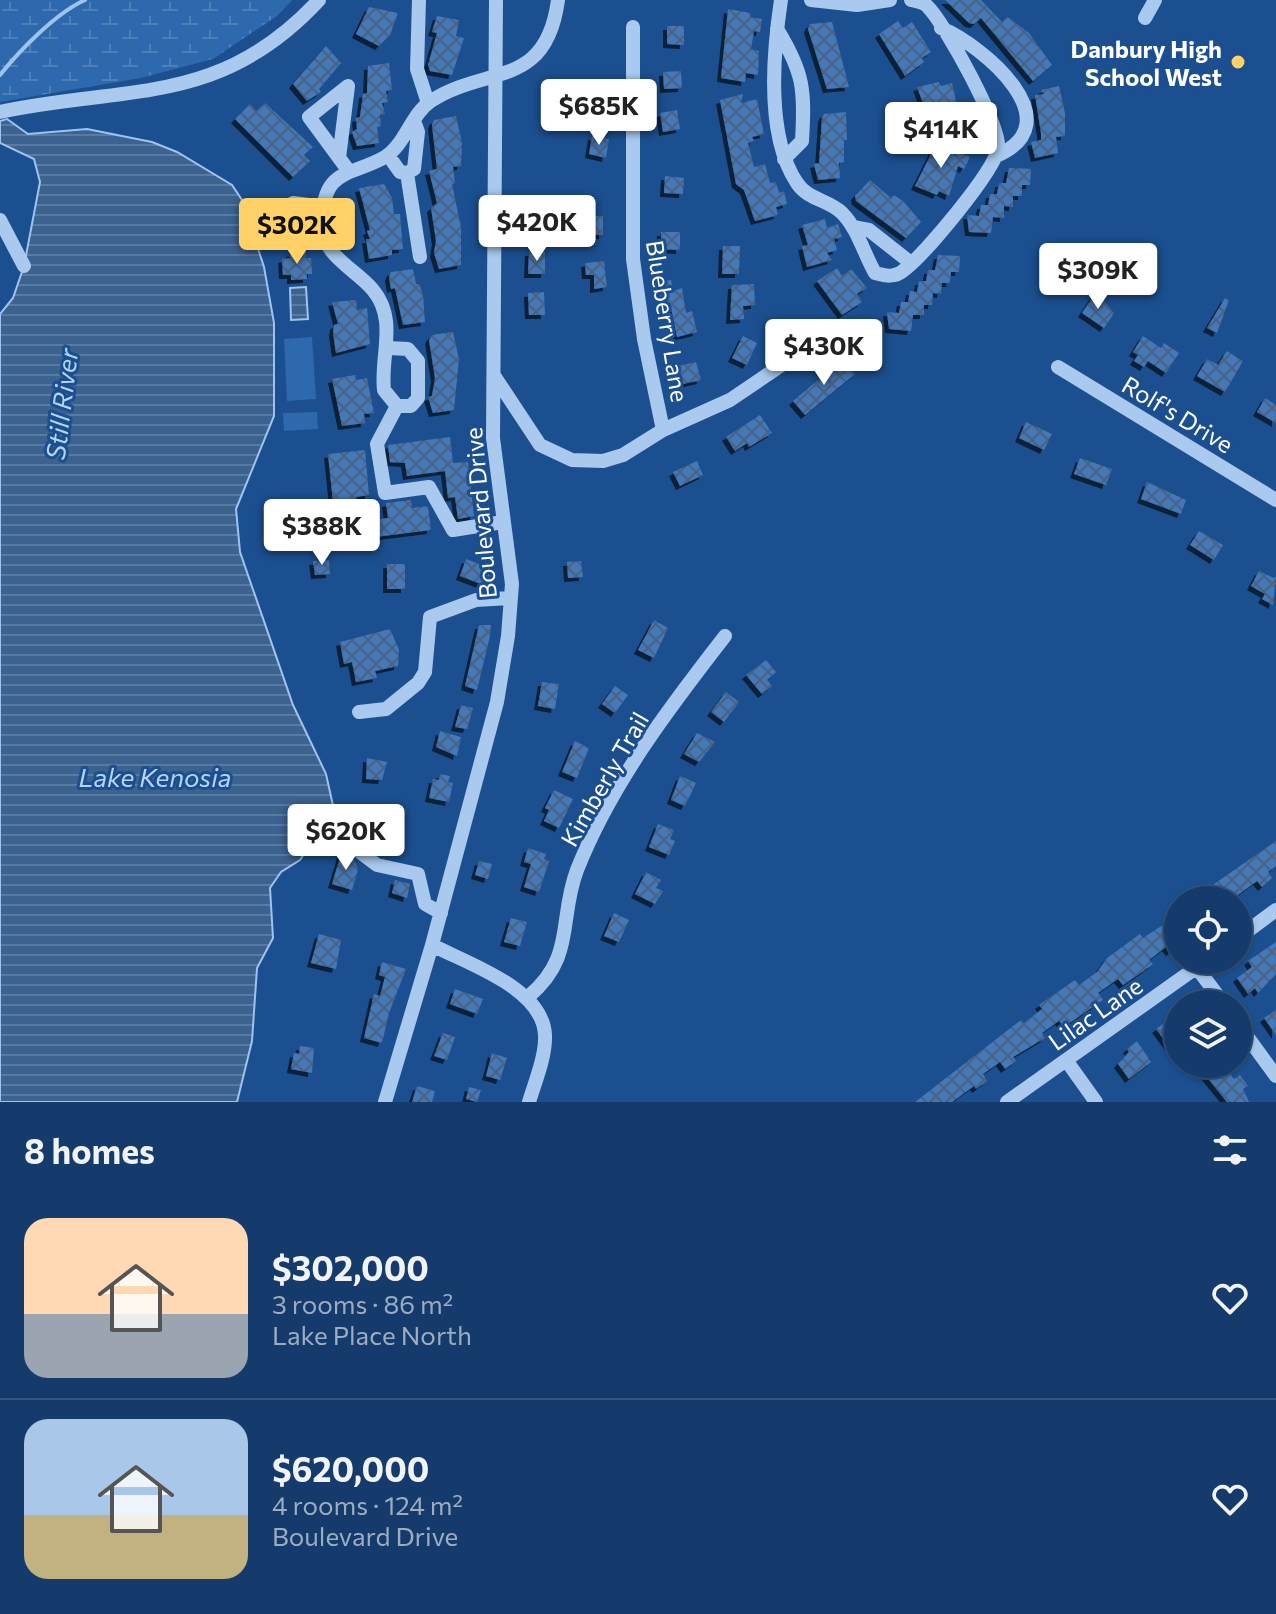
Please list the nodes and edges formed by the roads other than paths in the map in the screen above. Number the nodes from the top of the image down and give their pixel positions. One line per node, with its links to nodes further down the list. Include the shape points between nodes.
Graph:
1 (319, 0): 17 (street, via 278,38 212,75 161,90)
2 (419, 0): 16 (street, via 417,69)
3 (496, 0): 15 (street, Boulevard Drive)
4 (558, 0): 15 (street, via 547,42 530,59)
5 (781, 0): 14 (street)
6 (811, 0): 10 (street)
7 (890, 0): 10 (street)
8 (911, 0): 13 (street, via 928,7)
9 (1155, 0): 11 (street)
10 (871, 1)
11 (1145, 18)
12 (633, 27): 35 (street, Blueberry Lane, via 633,259)
13 (941, 28): 20 (street, via 997,130); 20 (street, via 998,63 1017,88 1025,114 1021,140)
14 (777, 29): 21 (street, via 775,102); 21 (street, via 798,64 804,99 802,141)
15 (496, 78): 16 (street); 33 (street, Boulevard Drive)
16 (428, 103): 18 (street)
17 (0, 112)
18 (414, 121): 19 (street); 22 (street, via 417,156 414,169)
19 (388, 155): 22 (street, via 397,170); 23 (street, via 343,164)
20 (996, 156): 28 (street)
21 (784, 159): 25 (street, via 798,185 816,201 840,210)
22 (407, 173): 27 (street)
23 (325, 207): 26 (street, via 322,227); 26 (street, via 293,203 279,214 290,241)
24 (0, 220): 29 (street)
25 (853, 227): 28 (street, via 869,230); 28 (street, via 875,273 889,277)
26 (327, 243): 31 (street, via 379,299)
27 (420, 257)
28 (911, 263)
29 (24, 266)
30 (814, 343): 35 (street, via 730,400)
31 (388, 348): 34 (street, via 384,390); 34 (street, via 408,349 418,361 418,398 411,406)
32 (1058, 367): 36 (street, Rolf's Drive)
33 (495, 377): 35 (street, via 540,445 560,456 580,462 612,460); 37 (street, Boulevard Drive, via 494,466)
34 (397, 406): 37 (street, via 377,444 385,493 429,487 453,530)
35 (663, 430)
36 (1276, 500)
37 (503, 522): 38 (street, Boulevard Drive)
38 (511, 598): 40 (street, via 476,600 430,617 425,672 418,683 386,709); 43 (street, Boulevard Drive, via 500,689)
39 (725, 636): 47 (street, Kimberly Trail, via 680,693 606,811 577,870 557,963)
40 (359, 712)
41 (345, 841): 43 (street, via 377,865 418,874 425,904)
42 (1276, 910): 44 (street)
43 (441, 913): 45 (street, Boulevard Drive)
44 (1252, 928)
45 (432, 945): 47 (street); 51 (street, Boulevard Drive)
46 (1188, 974): 49 (street, Lilac Lane)
47 (528, 997): 52 (street, via 539,1011 545,1035)
48 (1252, 1043): 50 (street)
49 (1066, 1060): 53 (street, Lilac Lane); 54 (street)
50 (1275, 1074)
51 (385, 1102)
52 (529, 1102)
53 (1007, 1102)
54 (1096, 1102)

